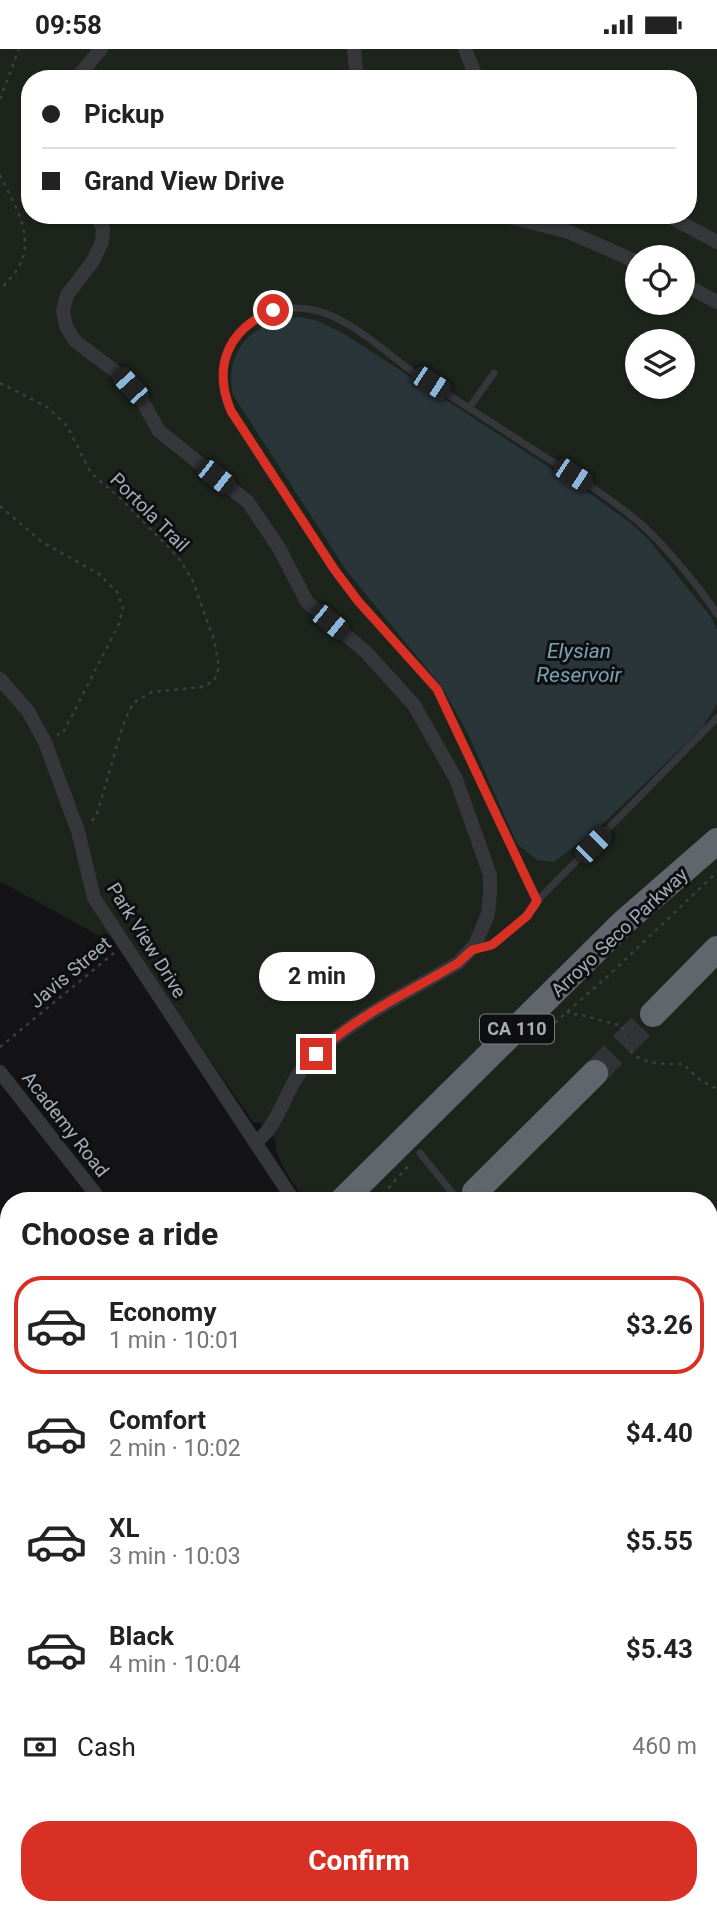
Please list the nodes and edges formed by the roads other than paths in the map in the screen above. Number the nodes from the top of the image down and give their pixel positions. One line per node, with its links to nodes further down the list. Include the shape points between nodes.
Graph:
1 (101, 49): 4 (street)
2 (354, 49): 5 (street)
3 (465, 49): 6 (street)
4 (84, 70)
5 (356, 70)
6 (473, 70)
7 (101, 224): 24 (street, via 102,242 93,261 67,295 66,326 75,341 120,375 140,397 159,431 248,502 307,602 366,652 415,705 456,779 489,875 488,914)
8 (537, 224): 11 (street, via 569,232)
9 (684, 224): 10 (street)
10 (717, 242)
11 (625, 257)
12 (695, 290): 13 (street)
13 (717, 302)
14 (494, 373): 15 (lane)
15 (469, 408): 16 (lane, via 635,519); 21 (lane, via 342,321 308,309 273,310 252,321 234,339 222,375 226,400 238,423 334,569 437,689)
16 (717, 614)
17 (0, 678): 28 (street, Park View Drive, via 28,711 45,742 78,831 94,898)
18 (717, 718): 21 (lane)
19 (717, 829): 22 (highway)
20 (717, 841): 22 (highway, Arroyo Seco Parkway / CA 110)
21 (537, 901): 24 (lane, via 527,916 492,945)
22 (623, 923): 32 (highway, Arroyo Seco Parkway / CA 110)
23 (717, 949): 25 (highway)
24 (472, 950): 28 (street, via 328,1043 305,1065 267,1133)
25 (653, 1014)
26 (0, 1072): 30 (street, Academy Road)
27 (595, 1073): 34 (highway)
28 (255, 1142): 31 (street, Park View Drive)
29 (420, 1153): 33 (lane)
30 (94, 1192)
31 (288, 1192)
32 (351, 1192)
33 (463, 1192)
34 (471, 1192)

